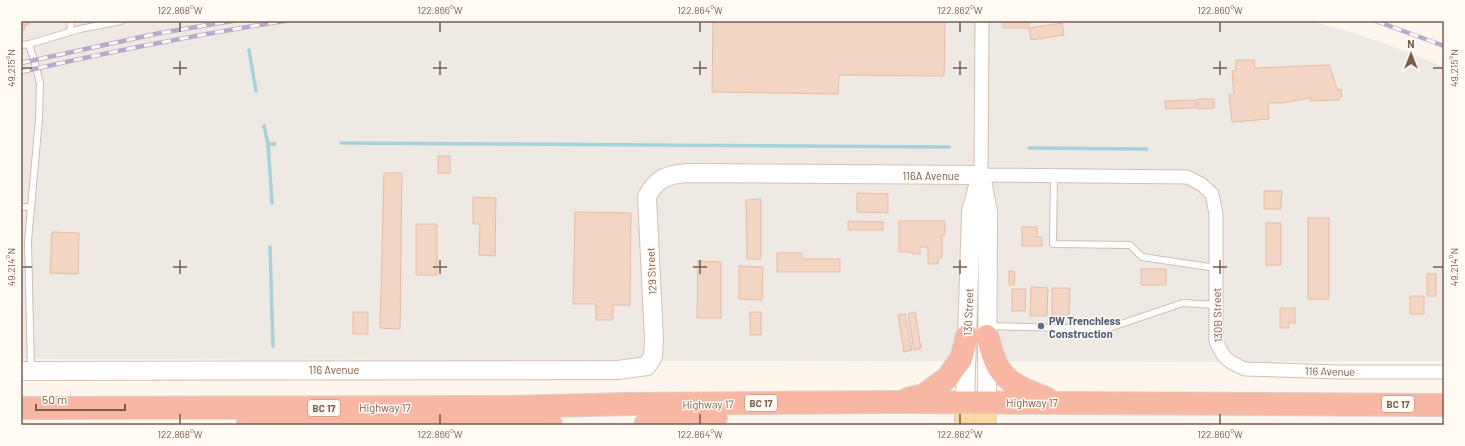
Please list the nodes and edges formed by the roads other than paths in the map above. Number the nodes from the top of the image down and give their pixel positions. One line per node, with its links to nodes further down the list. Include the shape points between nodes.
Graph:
1 (71, 21): 4 (lane)
2 (121, 21): 4 (lane)
3 (982, 21): 7 (street, 130 Street)
4 (70, 32): 5 (lane)
5 (29, 44): 6 (lane); 12 (lane, via 40,82)
6 (21, 45)
7 (982, 175): 8 (street, 116A Avenue); 9 (street, 116A Avenue, via 689,173); 15 (street, 130 Street, via 971,212)
8 (1054, 176): 10 (street, 116A Avenue, via 1187,177); 13 (lane, via 1053,244 1130,245 1142,257)
9 (660, 179): 17 (street, 129 Street, via 652,186 647,197 654,339 652,356)
10 (1201, 184): 13 (street, 130B Street, via 1212,194 1216,214)
11 (21, 207): 12 (lane)
12 (31, 207): 18 (lane)
13 (1216, 268): 14 (street, 130B Street)
14 (1216, 305): 15 (lane, via 1183,303 1106,329); 16 (street, 130B Street, via 1216,341)
15 (980, 333): 20 (highway, via 947,378 924,395); 21 (street, 130 Street); 22 (highway, via 996,364 1008,379 1022,389); 25 (street, 130 Street)
16 (1222, 354): 19 (street, 116 Avenue, via 1233,364 1245,369)
17 (646, 366): 18 (street, 116 Avenue, via 618,370)
18 (26, 370)
19 (1444, 372)
20 (896, 402): 24 (highway, Highway 17 / BC 17, via 510,407); 25 (highway, Highway 17 / BC 17)
21 (987, 402): 22 (highway, Highway 17 / BC 17); 25 (highway, Highway 17 / BC 17); 29 (main road)
22 (1058, 402): 23 (highway, Highway 17 / BC 17)
23 (1444, 405)
24 (21, 408)
25 (965, 413): 28 (highway, via 697,418)
26 (21, 423): 27 (highway, Highway 17 / BC 17)
27 (551, 425)
28 (645, 425)
29 (985, 425)

